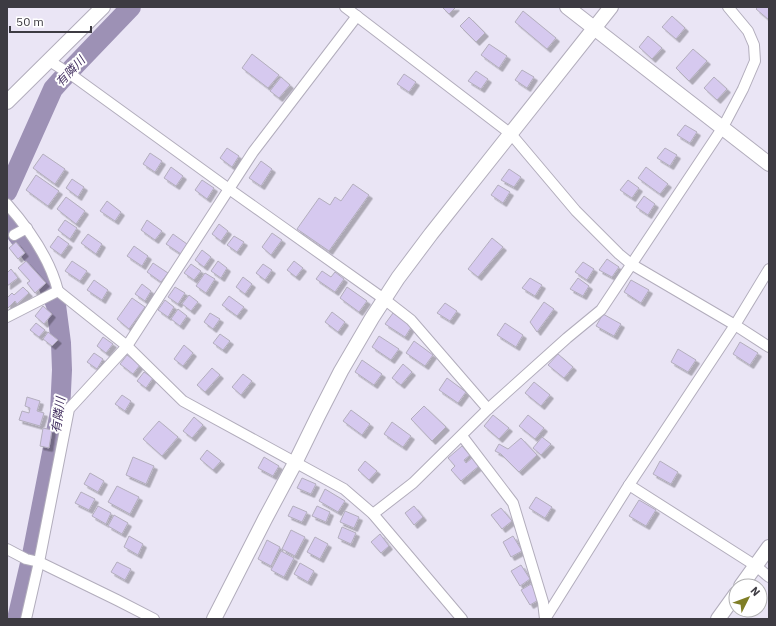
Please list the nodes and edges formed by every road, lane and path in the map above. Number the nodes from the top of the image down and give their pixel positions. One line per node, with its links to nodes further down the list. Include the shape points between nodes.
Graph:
1 (103, 7): 8 (street)
2 (345, 7): 6 (street)
3 (567, 7): 7 (street)
4 (611, 7): 7 (street)
5 (728, 7): 10 (street, via 748,31 754,45 755,61)
6 (357, 16): 11 (street); 13 (street, via 253,152)
7 (595, 28): 10 (street); 11 (street)
8 (54, 64): 9 (street); 13 (street)
9 (7, 102)
10 (723, 127): 12 (street); 17 (street)
11 (511, 134): 17 (street, via 576,210); 20 (street, via 431,234)
12 (769, 164)
13 (229, 189): 20 (street); 23 (street)
14 (8, 205): 15 (street)
15 (25, 229): 16 (street); 19 (street, via 54,275)
16 (14, 235)
17 (631, 264): 22 (street); 25 (street, via 601,310)
18 (769, 270): 22 (street)
19 (58, 292): 21 (street); 23 (street)
20 (384, 299): 25 (street, via 411,320); 27 (street, via 341,371)
21 (11, 315)
22 (735, 325): 24 (street); 28 (street)
23 (127, 346): 27 (street, via 183,401); 32 (street, via 68,409)
24 (769, 347)
25 (488, 409): 26 (street)
26 (462, 436): 29 (street, via 413,483); 41 (street, via 513,503 543,602)
27 (295, 463): 29 (street, via 344,489); 39 (street)
28 (629, 485): 33 (street); 41 (street)
29 (373, 514): 40 (street)
30 (769, 547): 33 (street)
31 (7, 549): 32 (street)
32 (33, 561): 37 (street); 38 (street)
33 (756, 566): 34 (street); 35 (street)
34 (769, 577)
35 (747, 578)
36 (728, 605): 42 (street)
37 (26, 619)
38 (154, 619)
39 (214, 619)
40 (462, 619)
41 (545, 619)
42 (718, 619)

